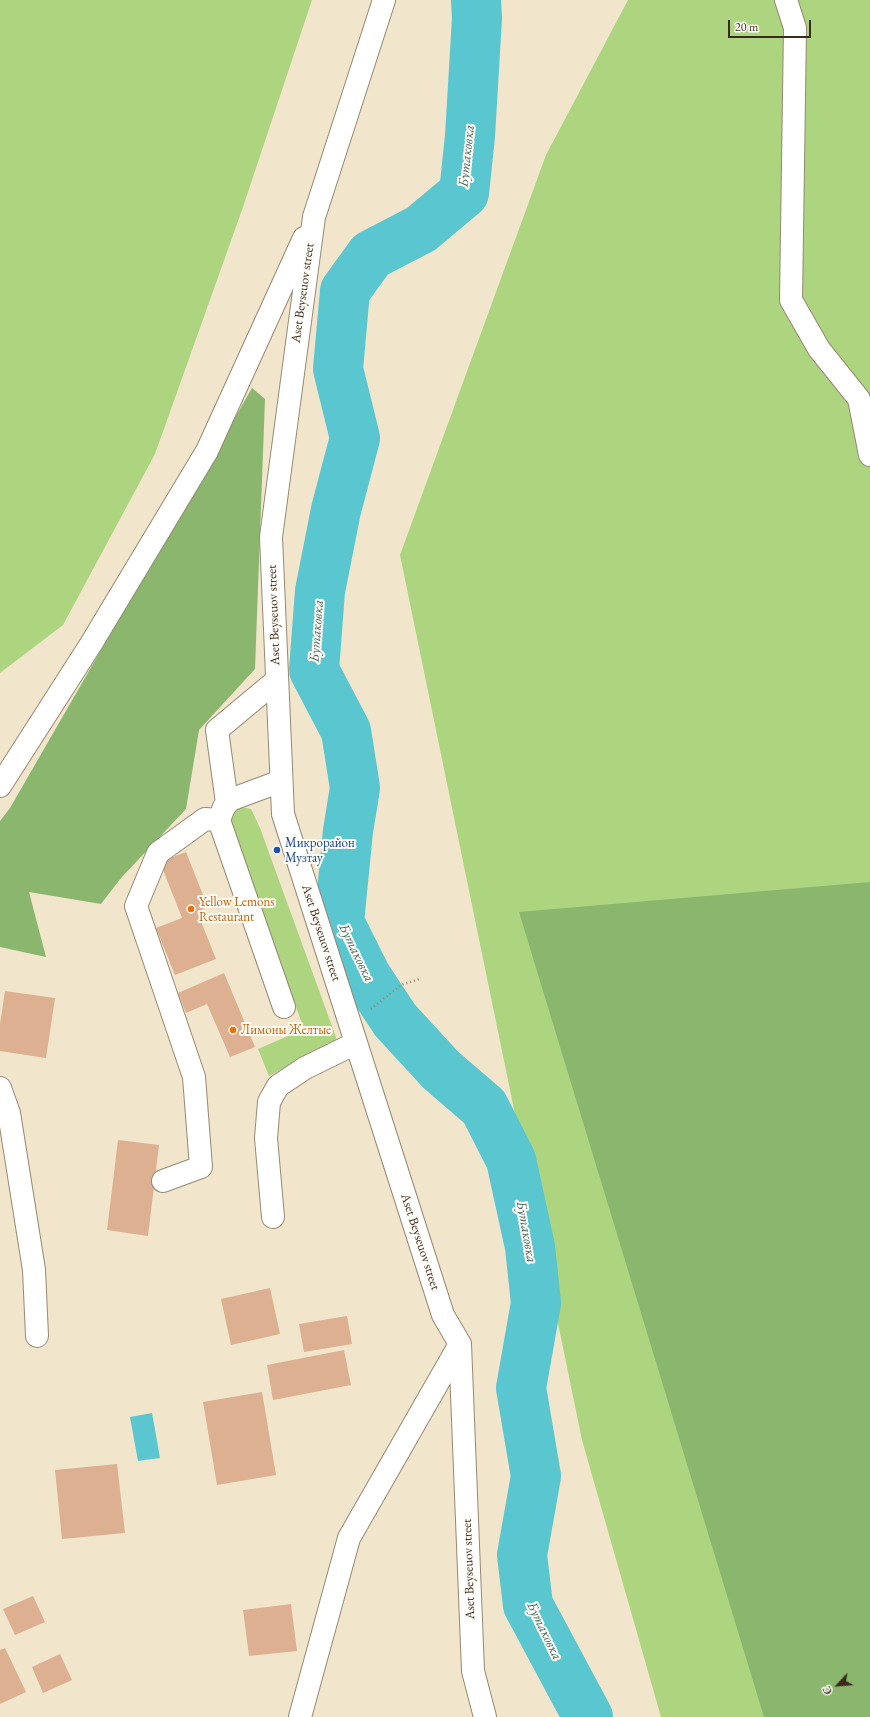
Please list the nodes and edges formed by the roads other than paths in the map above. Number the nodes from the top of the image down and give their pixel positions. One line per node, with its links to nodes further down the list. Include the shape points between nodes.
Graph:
1 (384, 0): 3 (street, Aset Beyseuov street)
2 (786, 0): 4 (street, via 795,28 791,300 819,348 858,399)
3 (314, 217): 5 (street, Aset Beyseuov street, via 271,538); 7 (street, via 207,450 90,644)
4 (870, 455)
5 (277, 680): 6 (street, Aset Beyseuov street); 8 (street, via 217,730)
6 (281, 781): 8 (street, via 230,800); 10 (street, Aset Beyseuov street, via 283,814)
7 (0, 786)
8 (223, 812): 9 (street); 12 (street, via 205,819 158,853 136,906 194,1077 200,1167)
9 (284, 1007)
10 (356, 1043): 13 (street, via 305,1068 278,1086 269,1102 266,1138); 15 (street, Aset Beyseuov street, via 443,1315)
11 (0, 1088): 14 (street, via 9,1114 34,1270)
12 (163, 1181)
13 (273, 1216)
14 (38, 1336)
15 (460, 1344): 16 (street, via 349,1538); 17 (street, Aset Beyseuov street, via 473,1671)
16 (300, 1717)
17 (484, 1717)

